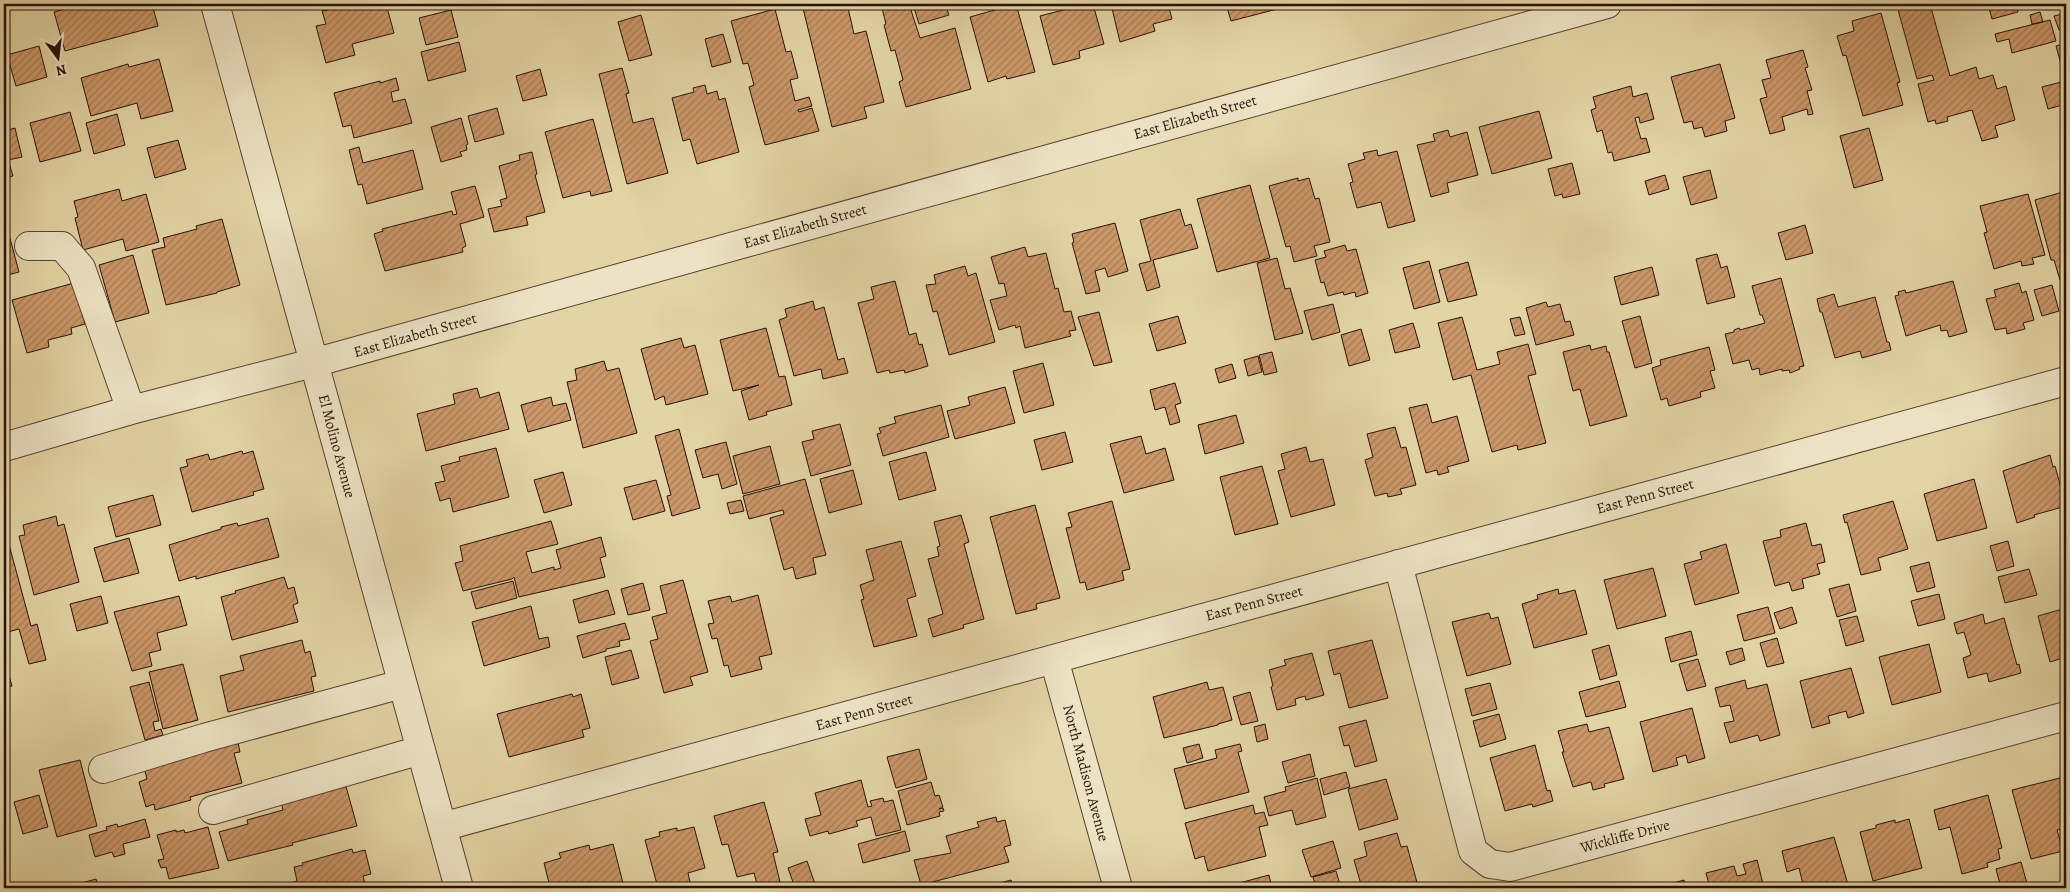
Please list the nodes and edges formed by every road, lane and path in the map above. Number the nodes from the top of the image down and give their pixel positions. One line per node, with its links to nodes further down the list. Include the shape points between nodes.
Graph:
1 (215, 4): 4 (street, El Molino Avenue)
2 (1607, 4): 4 (street, East Elizabeth Street)
3 (30, 246): 6 (street, via 62,246 81,268)
4 (313, 363): 6 (street, East Elizabeth Street); 10 (street, El Molino Avenue)
5 (2066, 381): 8 (street, East Penn Street)
6 (131, 410): 7 (street, East Elizabeth Street)
7 (4, 447)
8 (1398, 564): 9 (street, East Penn Street); 11 (street, Wickliffe Drive, via 1473,851 1490,864 1510,867)
9 (1054, 659): 15 (street, East Penn Street); 17 (street, North Madison Avenue)
10 (402, 684): 12 (street, El Molino Avenue); 13 (street)
11 (2066, 716)
12 (421, 750): 14 (street); 15 (street, El Molino Avenue)
13 (103, 769)
14 (213, 810)
15 (442, 827): 16 (street, El Molino Avenue)
16 (459, 888)
17 (1118, 888)

